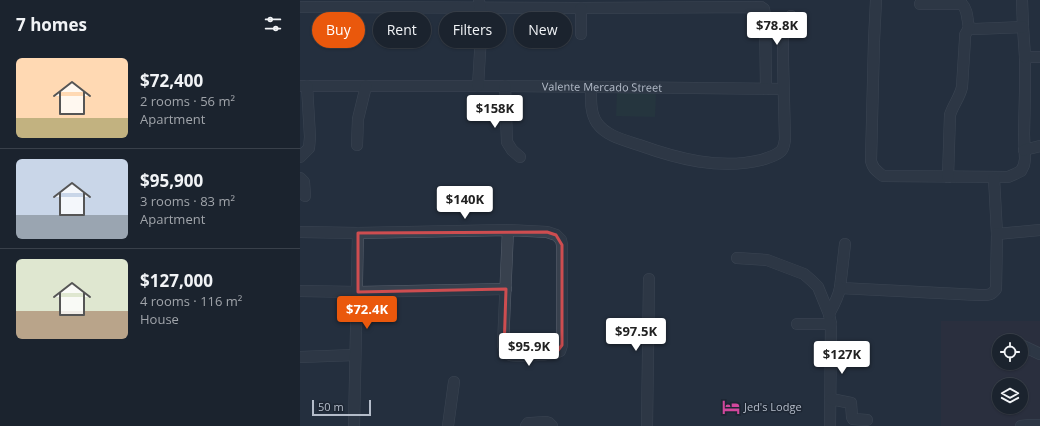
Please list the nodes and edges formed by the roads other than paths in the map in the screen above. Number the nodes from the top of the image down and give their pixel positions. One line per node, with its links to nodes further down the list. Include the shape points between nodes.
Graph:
1 (876, 0): 25 (street, via 873,167 883,176)
2 (1022, 0): 8 (street)
3 (479, 4): 5 (street); 6 (street); 15 (street, via 482,19)
4 (920, 4): 9 (street, via 962,4 966,8)
5 (300, 6)
6 (581, 8): 10 (street); 18 (street, via 764,9)
7 (791, 16): 19 (street, via 785,25 783,37)
8 (1022, 27): 9 (street); 11 (street)
9 (970, 28): 25 (street, via 964,39 961,93 950,115)
10 (581, 34)
11 (1025, 57): 12 (street); 22 (street)
12 (1040, 57)
13 (303, 86): 14 (street, Valente Mercado Street); 24 (street, via 310,137 308,148)
14 (366, 86): 15 (street, Valente Mercado Street); 20 (street, via 358,119)
15 (478, 86): 16 (street, Valente Mercado Street)
16 (505, 86): 17 (street, Valente Mercado Street); 23 (street, via 507,142)
17 (590, 87): 18 (street, Valente Mercado Street); 19 (street, via 593,114 603,130 667,155 704,163 723,164 754,161 780,152 785,140)
18 (766, 89): 19 (street, Valente Mercado Street)
19 (783, 89)
20 (357, 146)
21 (1040, 146): 22 (street)
22 (1024, 150): 27 (street, via 1025,159 1021,171 1008,177)
23 (520, 156)
24 (300, 157)
25 (948, 177): 27 (street)
26 (300, 178): 28 (street, via 304,182)
27 (994, 178): 33 (street)
28 (305, 196)
29 (508, 230): 32 (street); 38 (street); 38 (street, via 547,232 556,234 561,240 560,351 515,356 504,351)
30 (1040, 230): 33 (street)
31 (300, 232): 32 (street)
32 (358, 233): 40 (street)
33 (997, 234): 37 (street, via 997,284 993,293 988,295)
34 (845, 244): 37 (street)
35 (737, 258): 41 (street, via 767,260 804,274 818,287)
36 (649, 279): 55 (street)
37 (840, 288): 41 (street)
38 (506, 289): 40 (street)
39 (300, 291): 40 (street)
40 (358, 292): 45 (street)
41 (830, 319): 42 (street); 48 (street)
42 (797, 324)
43 (1028, 348): 44 (street)
44 (1040, 354)
45 (355, 355): 46 (street); 51 (street)
46 (300, 357)
47 (454, 382): 52 (street)
48 (831, 399): 49 (street, via 851,403 853,419); 56 (street)
49 (868, 420)
50 (1040, 425): 57 (street)
51 (354, 426)
52 (448, 426)
53 (526, 426): 54 (street, via 531,422 546,422)
54 (552, 426)
55 (647, 426)
56 (830, 426)
57 (1021, 426)

